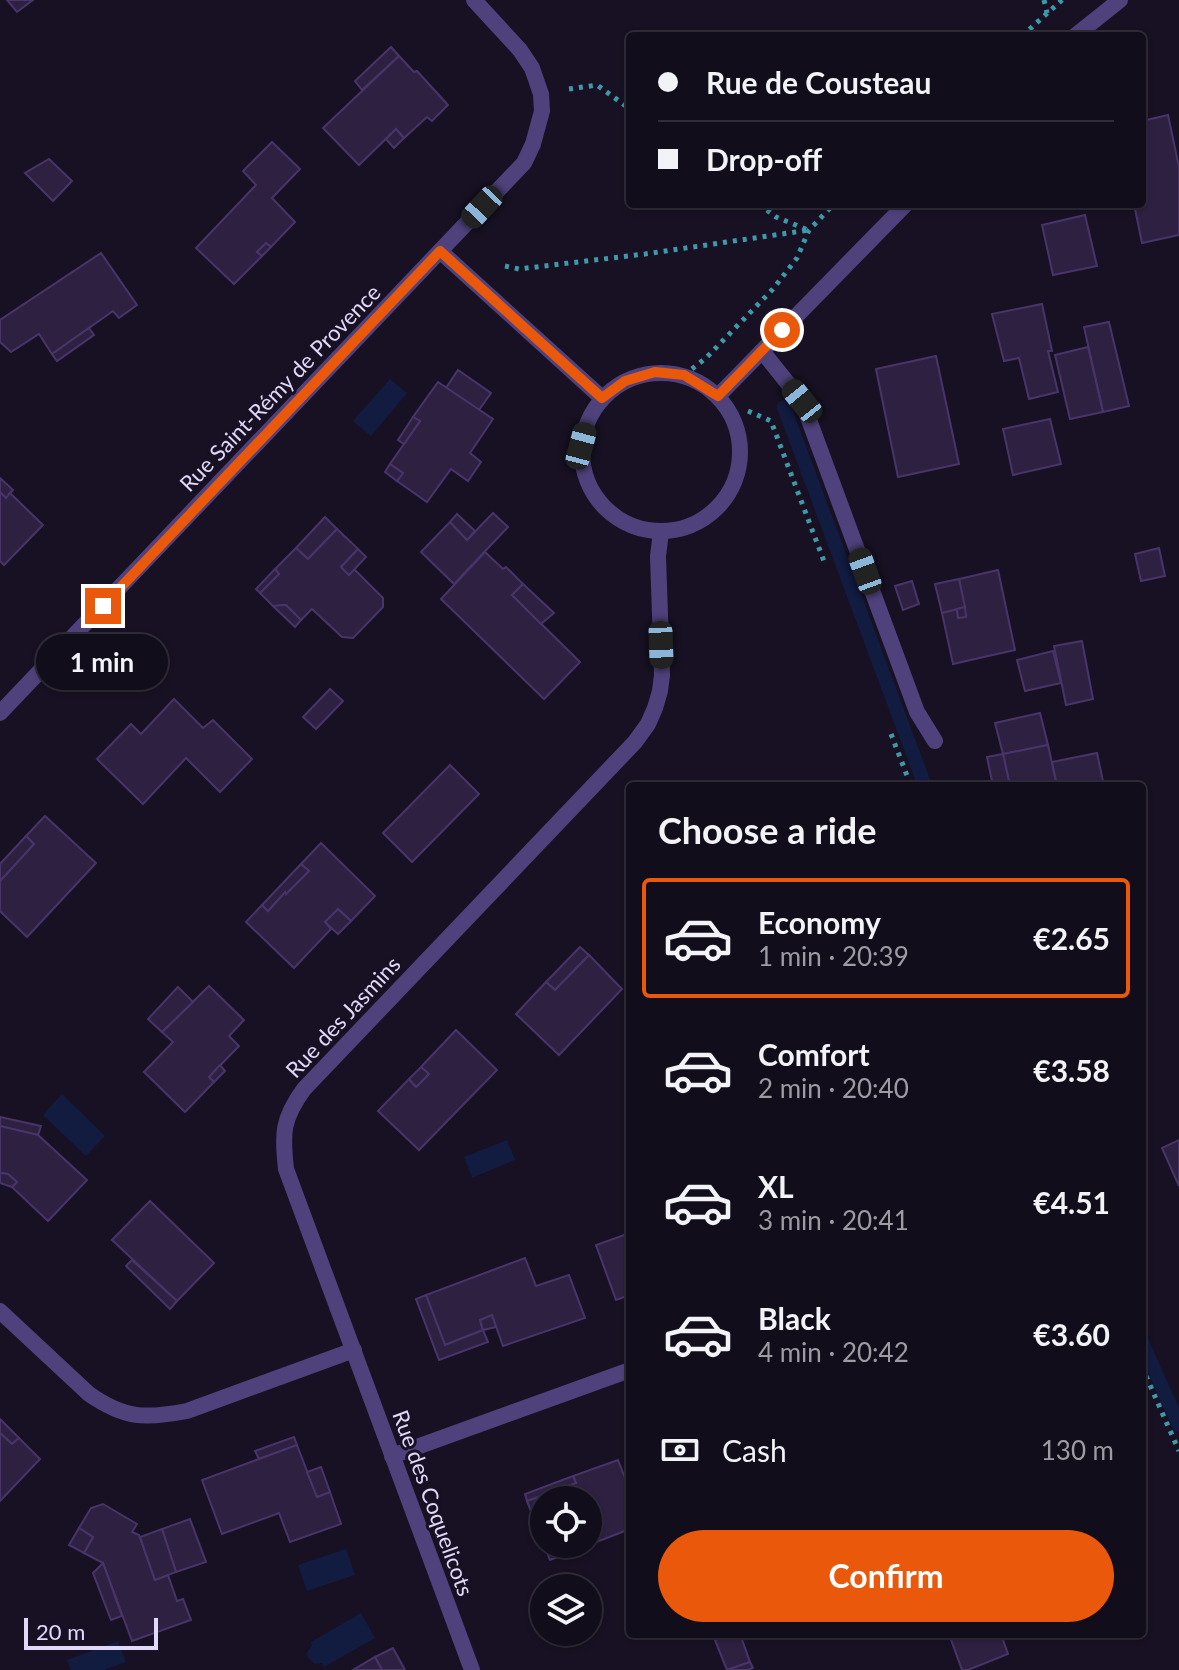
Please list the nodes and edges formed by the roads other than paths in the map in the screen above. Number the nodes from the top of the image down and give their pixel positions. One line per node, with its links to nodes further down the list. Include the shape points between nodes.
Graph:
1 (474, 0): 5 (street, Rue Saint-Rémy de Provence, via 532,68 542,111 524,163)
2 (1120, 0): 3 (street)
3 (1080, 32)
4 (902, 208): 6 (street)
5 (440, 251): 8 (street); 10 (street, Rue Saint-Rémy de Provence)
6 (762, 351): 7 (street); 11 (street, via 802,401 917,712)
7 (718, 396): 8 (street, via 684,375 655,372 625,381); 9 (street, via 735,423 741,453 735,483 717,509 691,526)
8 (602, 398): 9 (street, via 581,446 583,472 594,496 612,515 636,528)
9 (661, 532): 13 (street, Rue des Jasmins, via 662,675 648,724 291,1106 285,1123 286,1169)
10 (0, 713)
11 (935, 741)
12 (0, 1311): 13 (street, via 89,1394 140,1417 187,1411)
13 (354, 1350): 15 (street, Rue des Coquelicots)
14 (626, 1371): 15 (street)
15 (392, 1456): 16 (street, Rue des Coquelicots)
16 (472, 1670)

